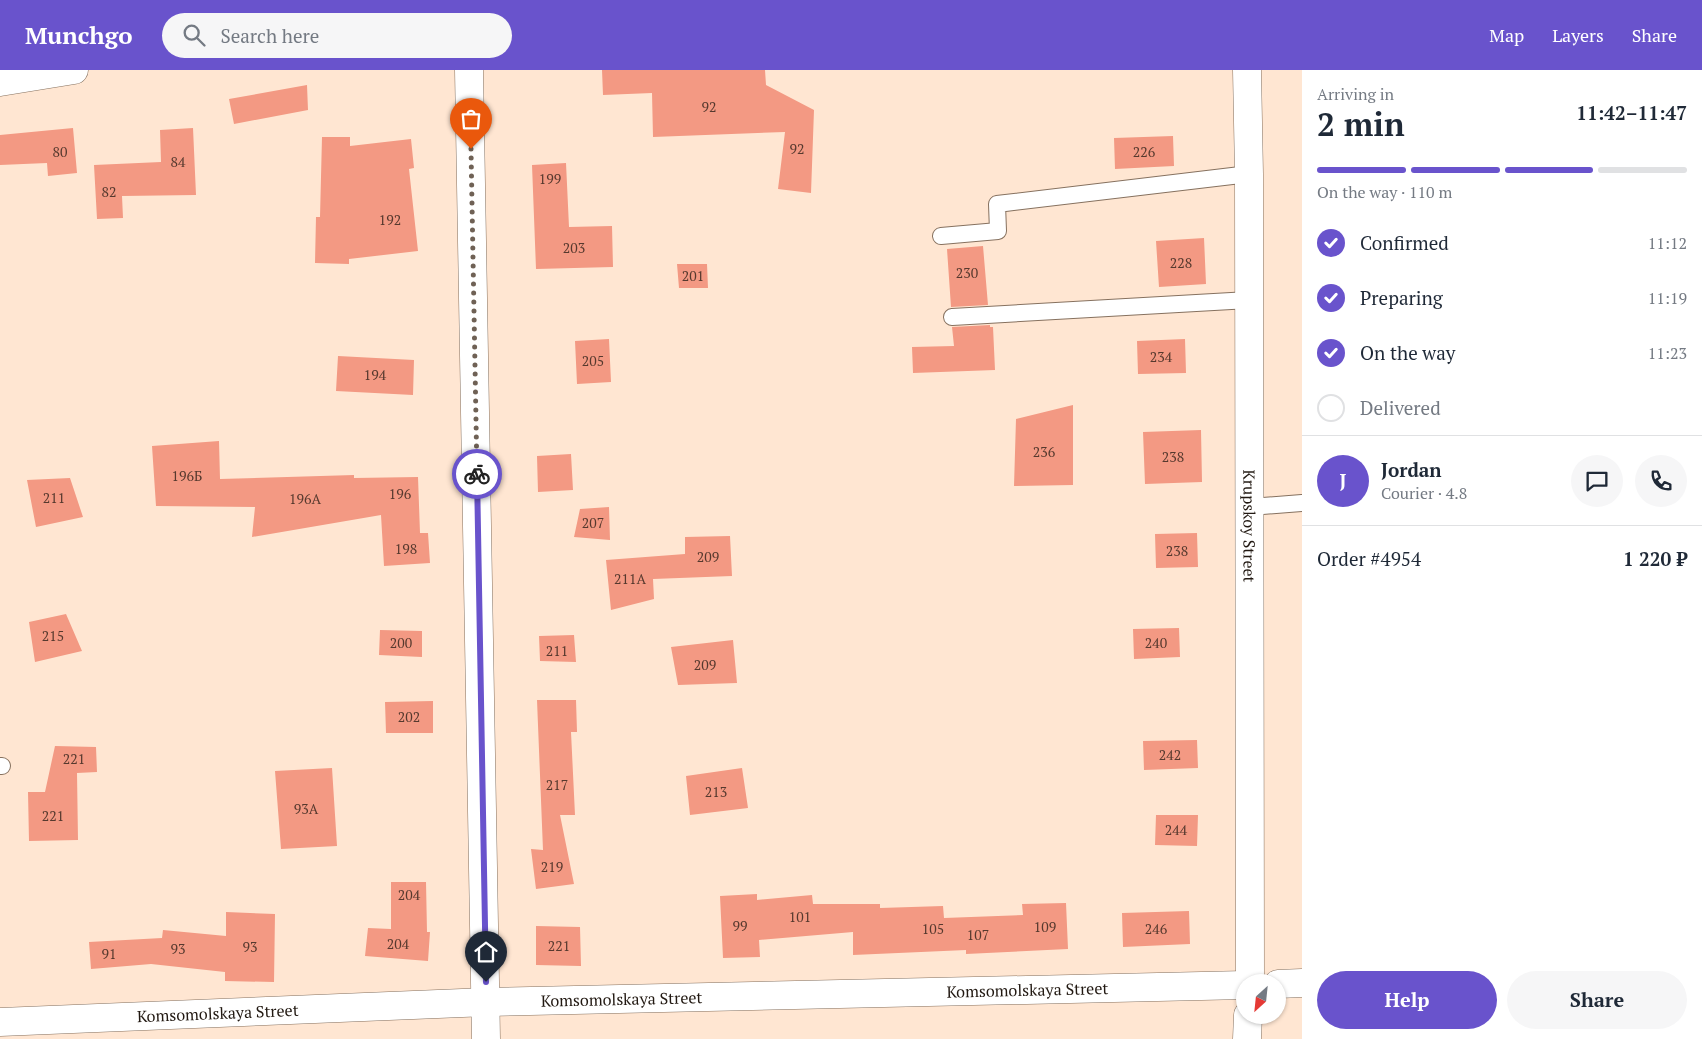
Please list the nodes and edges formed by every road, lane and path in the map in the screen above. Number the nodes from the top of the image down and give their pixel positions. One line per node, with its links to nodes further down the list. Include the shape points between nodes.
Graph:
1 (74, 70): 4 (street)
2 (469, 70): 15 (street)
3 (1247, 70): 5 (street, Krupskoy Street)
4 (0, 82)
5 (1249, 174): 6 (lane, via 997,204 998,231); 7 (street, Krupskoy Street)
6 (941, 236)
7 (1249, 300): 8 (lane); 10 (street, Krupskoy Street)
8 (952, 317)
9 (1302, 503): 10 (lane)
10 (1250, 507): 11 (street, Krupskoy Street)
11 (1250, 974)
12 (1302, 983): 13 (street)
13 (1286, 984)
14 (1236, 985): 15 (street, Komsomolskaya Street)
15 (486, 1002): 16 (street, Komsomolskaya Street); 18 (street)
16 (0, 1022)
17 (1248, 1024): 19 (street)
18 (486, 1039)
19 (1247, 1039)

